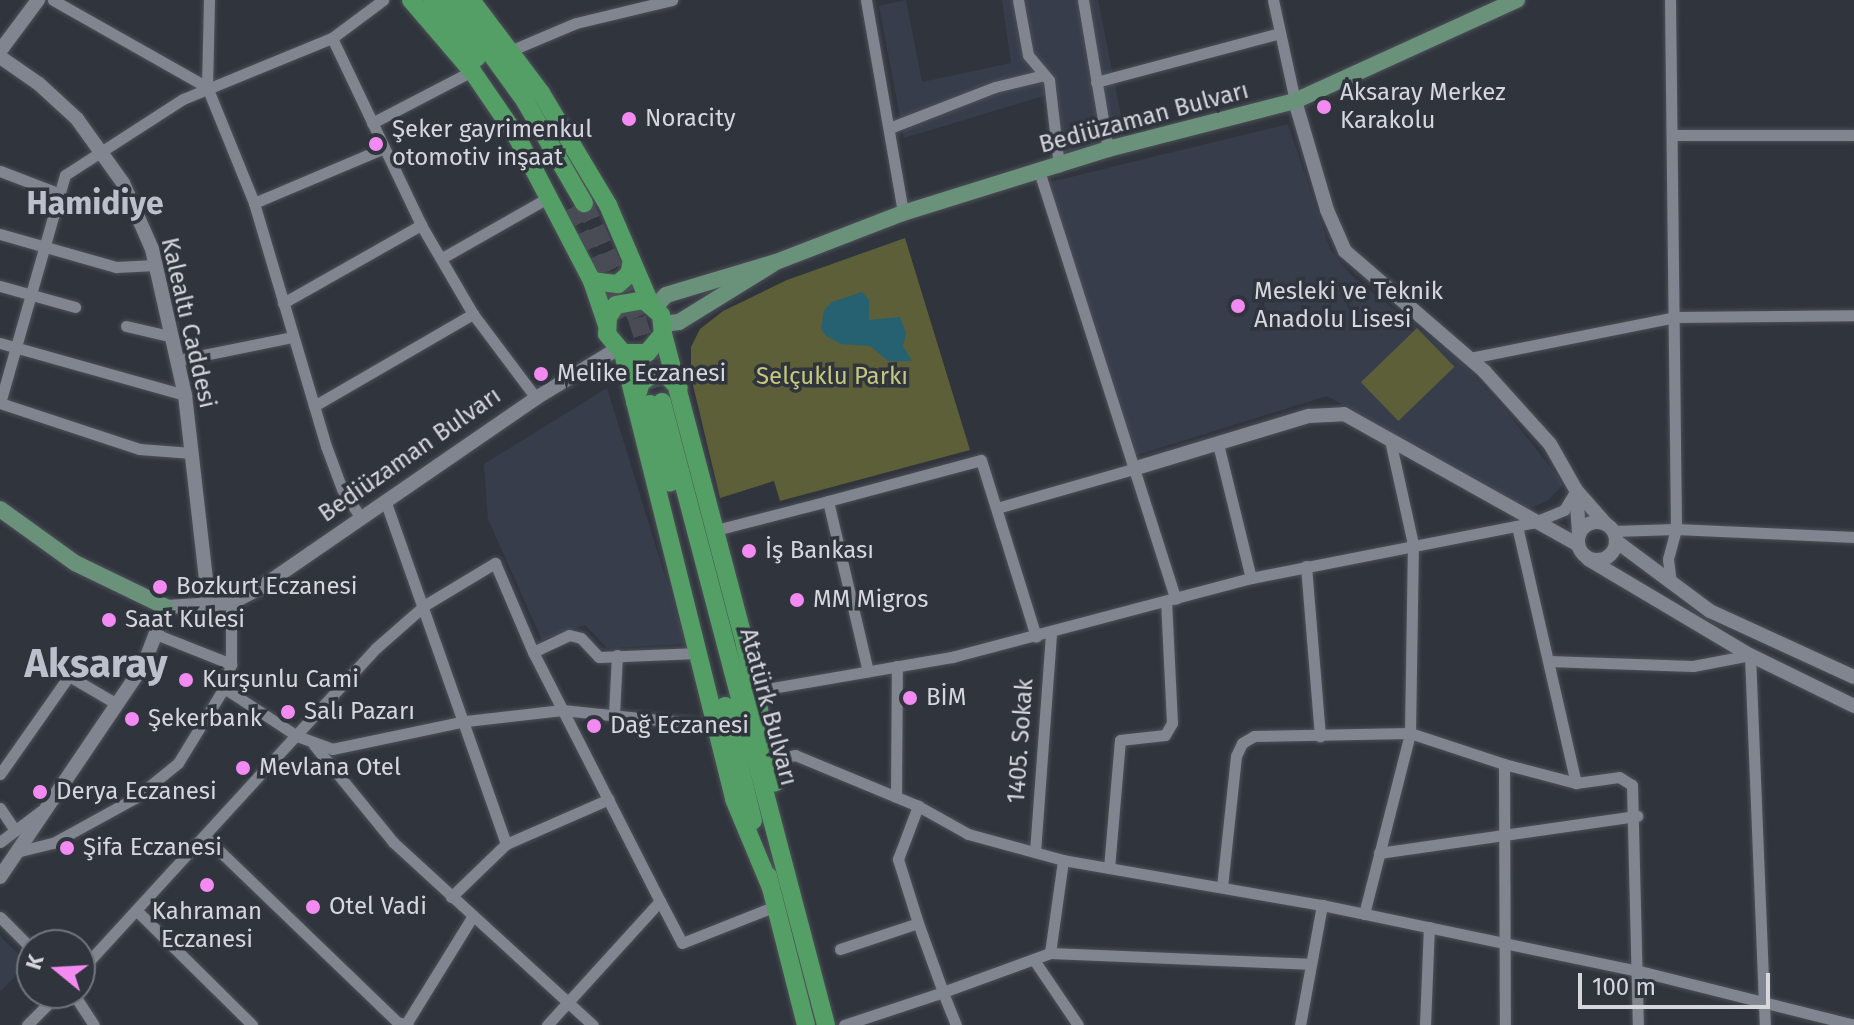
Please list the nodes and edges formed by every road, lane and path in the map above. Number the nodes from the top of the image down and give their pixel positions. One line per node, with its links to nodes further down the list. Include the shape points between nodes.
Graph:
1 (38, 0): 19 (street)
2 (53, 0): 24 (street)
3 (209, 0): 24 (street)
4 (383, 0): 17 (street)
5 (411, 0): 21 (main road)
6 (432, 0): 7 (main road, via 491,77 576,206 525,101)
7 (452, 0)
8 (471, 0): 18 (main road)
9 (672, 0): 18 (street, via 576,23)
10 (866, 0): 27 (street)
11 (1018, 0): 22 (street, via 1028,55)
12 (1083, 0): 23 (street)
13 (1273, 0): 16 (street)
14 (1517, 0): 25 (main road, Bediüzaman Bulvarı)
15 (1670, 0): 28 (street)
16 (1280, 33): 23 (street); 25 (street)
17 (332, 38): 24 (street); 26 (street)
18 (512, 50): 44 (main road, via 608,205)
19 (0, 51)
20 (0, 57): 30 (street, Kalealtı Caddesi, via 39,84)
21 (472, 71): 26 (street); 37 (main road)
22 (1044, 75): 27 (street, via 995,87); 33 (street)
23 (1096, 82): 32 (street)
24 (207, 87): 30 (street); 38 (street)
25 (1295, 101): 32 (main road, Bediüzaman Bulvarı); 64 (street, via 1327,210 1345,251)
26 (372, 123): 31 (street)
27 (892, 127): 39 (street)
28 (1674, 135): 29 (street); 55 (street)
29 (1854, 135)
30 (100, 148): 36 (street, via 65,175); 46 (street, Kalealtı Caddesi, via 123,183)
31 (384, 148): 38 (street); 40 (street)
32 (1108, 149): 33 (main road, Bediüzaman Bulvarı)
33 (1059, 166): 35 (main road, Bediüzaman Bulvarı)
34 (0, 171): 36 (street)
35 (1039, 171): 39 (main road, Bediüzaman Bulvarı); 75 (street)
36 (58, 193): 42 (street)
37 (551, 196): 43 (street); 47 (main road)
38 (254, 203): 50 (street)
39 (903, 213): 45 (main road, Bediüzaman Bulvarı)
40 (421, 225): 43 (street); 50 (street)
41 (0, 234): 42 (street)
42 (44, 247): 46 (street, via 116,267); 49 (street)
43 (442, 258): 53 (street)
44 (632, 261): 47 (main road, via 629,274 618,284); 51 (main road)
45 (776, 262): 51 (main road, via 666,295); 58 (main road)
46 (156, 265): 59 (street, Kalealtı Caddesi)
47 (592, 281): 56 (main road)
48 (0, 286): 49 (street)
49 (31, 294): 52 (street); 62 (street)
50 (283, 303): 60 (street)
51 (653, 305): 56 (main road, via 622,301); 58 (main road)
52 (75, 307)
53 (473, 314): 68 (street); 71 (street)
54 (1854, 315): 55 (street)
55 (1675, 317): 64 (street); 83 (street)
56 (607, 325): 63 (main road)
57 (126, 326): 59 (street)
58 (663, 329): 63 (main road, via 647,353); 66 (main road)
59 (173, 337): 65 (street, Kalealtı Caddesi)
60 (292, 337): 65 (street); 71 (street)
61 (0, 343): 62 (street)
62 (16, 348): 67 (street); 69 (street)
63 (620, 351): 68 (street, Bediüzaman Bulvarı); 70 (main road)
64 (1470, 358): 76 (street, via 1550,444)
65 (179, 360): 67 (street, Kalealtı Caddesi)
66 (681, 390): 70 (main road, via 666,375 652,375 641,382); 84 (main road)
67 (185, 395): 74 (street, Kalealtı Caddesi)
68 (536, 398): 78 (street, Bediüzaman Bulvarı)
69 (0, 403): 74 (street, via 139,449)
70 (649, 403): 102 (main road); 143 (main road, Atatürk Bulvarı); 146 (main road, Atatürk Bulvarı)
71 (314, 406): 81 (street, via 342,489)
72 (1390, 440): 73 (street, via 1344,414 1324,412); 82 (street); 88 (street)
73 (1218, 444): 75 (street); 91 (street)
74 (192, 453): 96 (street, Kalealtı Caddesi)
75 (1133, 469): 79 (street); 93 (street)
76 (1576, 490): 82 (street, via 1564,510); 85 (street); 87 (street)
77 (828, 501): 79 (street, via 981,460); 84 (street); 108 (street)
78 (386, 503): 81 (street, Bediüzaman Bulvarı); 95 (street)
79 (997, 508): 100 (street)
80 (0, 509): 97 (main road, via 75,563)
81 (361, 518): 94 (street, Bediüzaman Bulvarı)
82 (1525, 525): 87 (street); 88 (street); 105 (street)
83 (1676, 529): 85 (street); 86 (street); 92 (street, via 1668,559)
84 (716, 530): 111 (main road)
85 (1611, 532): 87 (street, via 1589,523); 89 (street, via 1609,557); 92 (street)
86 (1854, 537)
87 (1578, 539): 89 (street)
88 (1413, 544): 90 (street); 118 (street)
89 (1588, 559): 104 (street)
90 (1306, 566): 91 (street); 120 (street)
91 (1251, 578): 93 (street)
92 (1671, 583): 109 (street, via 1710,611)
93 (1171, 600): 98 (street); 141 (street, via 1172,723 1165,735 1120,740)
94 (231, 603): 96 (street); 106 (street)
95 (425, 605): 101 (street, via 495,563); 116 (street); 119 (street, via 376,648)
96 (209, 606): 97 (street)
97 (166, 607): 99 (street)
98 (1051, 633): 100 (street); 138 (street, 1405. Sokak)
99 (158, 635): 106 (street); 112 (street)
100 (1036, 637): 107 (street)
101 (533, 652): 103 (street, via 569,635 581,638 599,657); 114 (street)
102 (699, 653): 103 (street); 117 (main road)
103 (617, 655): 115 (street)
104 (1750, 655): 105 (street, via 1693,666); 113 (street); 165 (street)
105 (1548, 661): 125 (street)
106 (231, 664): 110 (street)
107 (897, 666): 108 (street); 126 (street)
108 (868, 671): 111 (street)
109 (1854, 677)
110 (224, 688): 119 (street); 137 (street, via 178,763 135,798 53,843)
111 (755, 691): 122 (main road)
112 (115, 703): 124 (street, via 69,676); 130 (street)
113 (1854, 706)
114 (562, 710): 115 (street); 116 (street); 127 (street)
115 (614, 714): 117 (street)
116 (466, 721): 121 (street, via 332,749); 136 (street)
117 (717, 726): 146 (main road, via 734,799)
118 (1410, 733): 120 (street); 123 (street); 139 (street)
119 (297, 736): 121 (street); 134 (street)
120 (1320, 736): 144 (street, via 1254,736 1242,743 1236,756)
121 (313, 745): 145 (street, via 393,842)
122 (771, 761): 126 (street, via 795,755); 143 (main road)
123 (1504, 764): 125 (street); 133 (street)
124 (0, 774)
125 (1576, 783): 131 (street, via 1628,780)
126 (896, 797): 128 (street)
127 (609, 799): 136 (street); 147 (street)
128 (918, 806): 138 (street, via 968,834); 153 (street, via 898,859)
129 (0, 808): 132 (street)
130 (42, 810): 132 (street); 137 (street)
131 (1637, 816): 133 (street); 162 (street)
132 (15, 830): 135 (street)
133 (1507, 836): 139 (street); 156 (street)
134 (205, 837): 149 (street); 167 (street)
135 (0, 842)
136 (506, 844): 145 (street)
137 (16, 852): 142 (street)
138 (1035, 852): 140 (street)
139 (1379, 853): 150 (street)
140 (1063, 860): 141 (street); 158 (street)
141 (1109, 868): 144 (street)
142 (0, 877)
143 (791, 884): 173 (main road, Atatürk Bulvarı)
144 (1222, 887): 148 (street)
145 (451, 897): 152 (street)
146 (774, 897): 147 (street, via 682,943); 172 (main road, Atatürk Bulvarı)
147 (660, 901): 164 (street)
148 (1322, 905): 150 (street); 161 (street)
149 (137, 911): 159 (street); 169 (street)
150 (1364, 914): 154 (street)
151 (0, 917): 155 (street)
152 (472, 917): 164 (street); 167 (street)
153 (918, 923): 157 (street); 163 (street)
154 (1429, 927): 156 (street); 178 (street)
155 (16, 933)
156 (1509, 944): 162 (street); 179 (street)
157 (840, 949)
158 (1050, 953): 160 (street); 161 (street)
159 (96, 954)
160 (1034, 960): 163 (street); 176 (street)
161 (1309, 964): 177 (street)
162 (1639, 971): 165 (street); 180 (street)
163 (943, 992): 174 (street); 175 (street)
164 (567, 1002): 170 (street); 171 (street)
165 (1766, 1003): 181 (street); 182 (street)
166 (43, 1009): 168 (street)
167 (401, 1024)
168 (27, 1025)
169 (252, 1025)
170 (547, 1025)
171 (593, 1025)
172 (806, 1025)
173 (826, 1025)
174 (844, 1025)
175 (956, 1025)
176 (1078, 1025)
177 (1300, 1025)
178 (1425, 1025)
179 (1505, 1025)
180 (1638, 1025)
181 (1765, 1025)
182 (1854, 1025)

